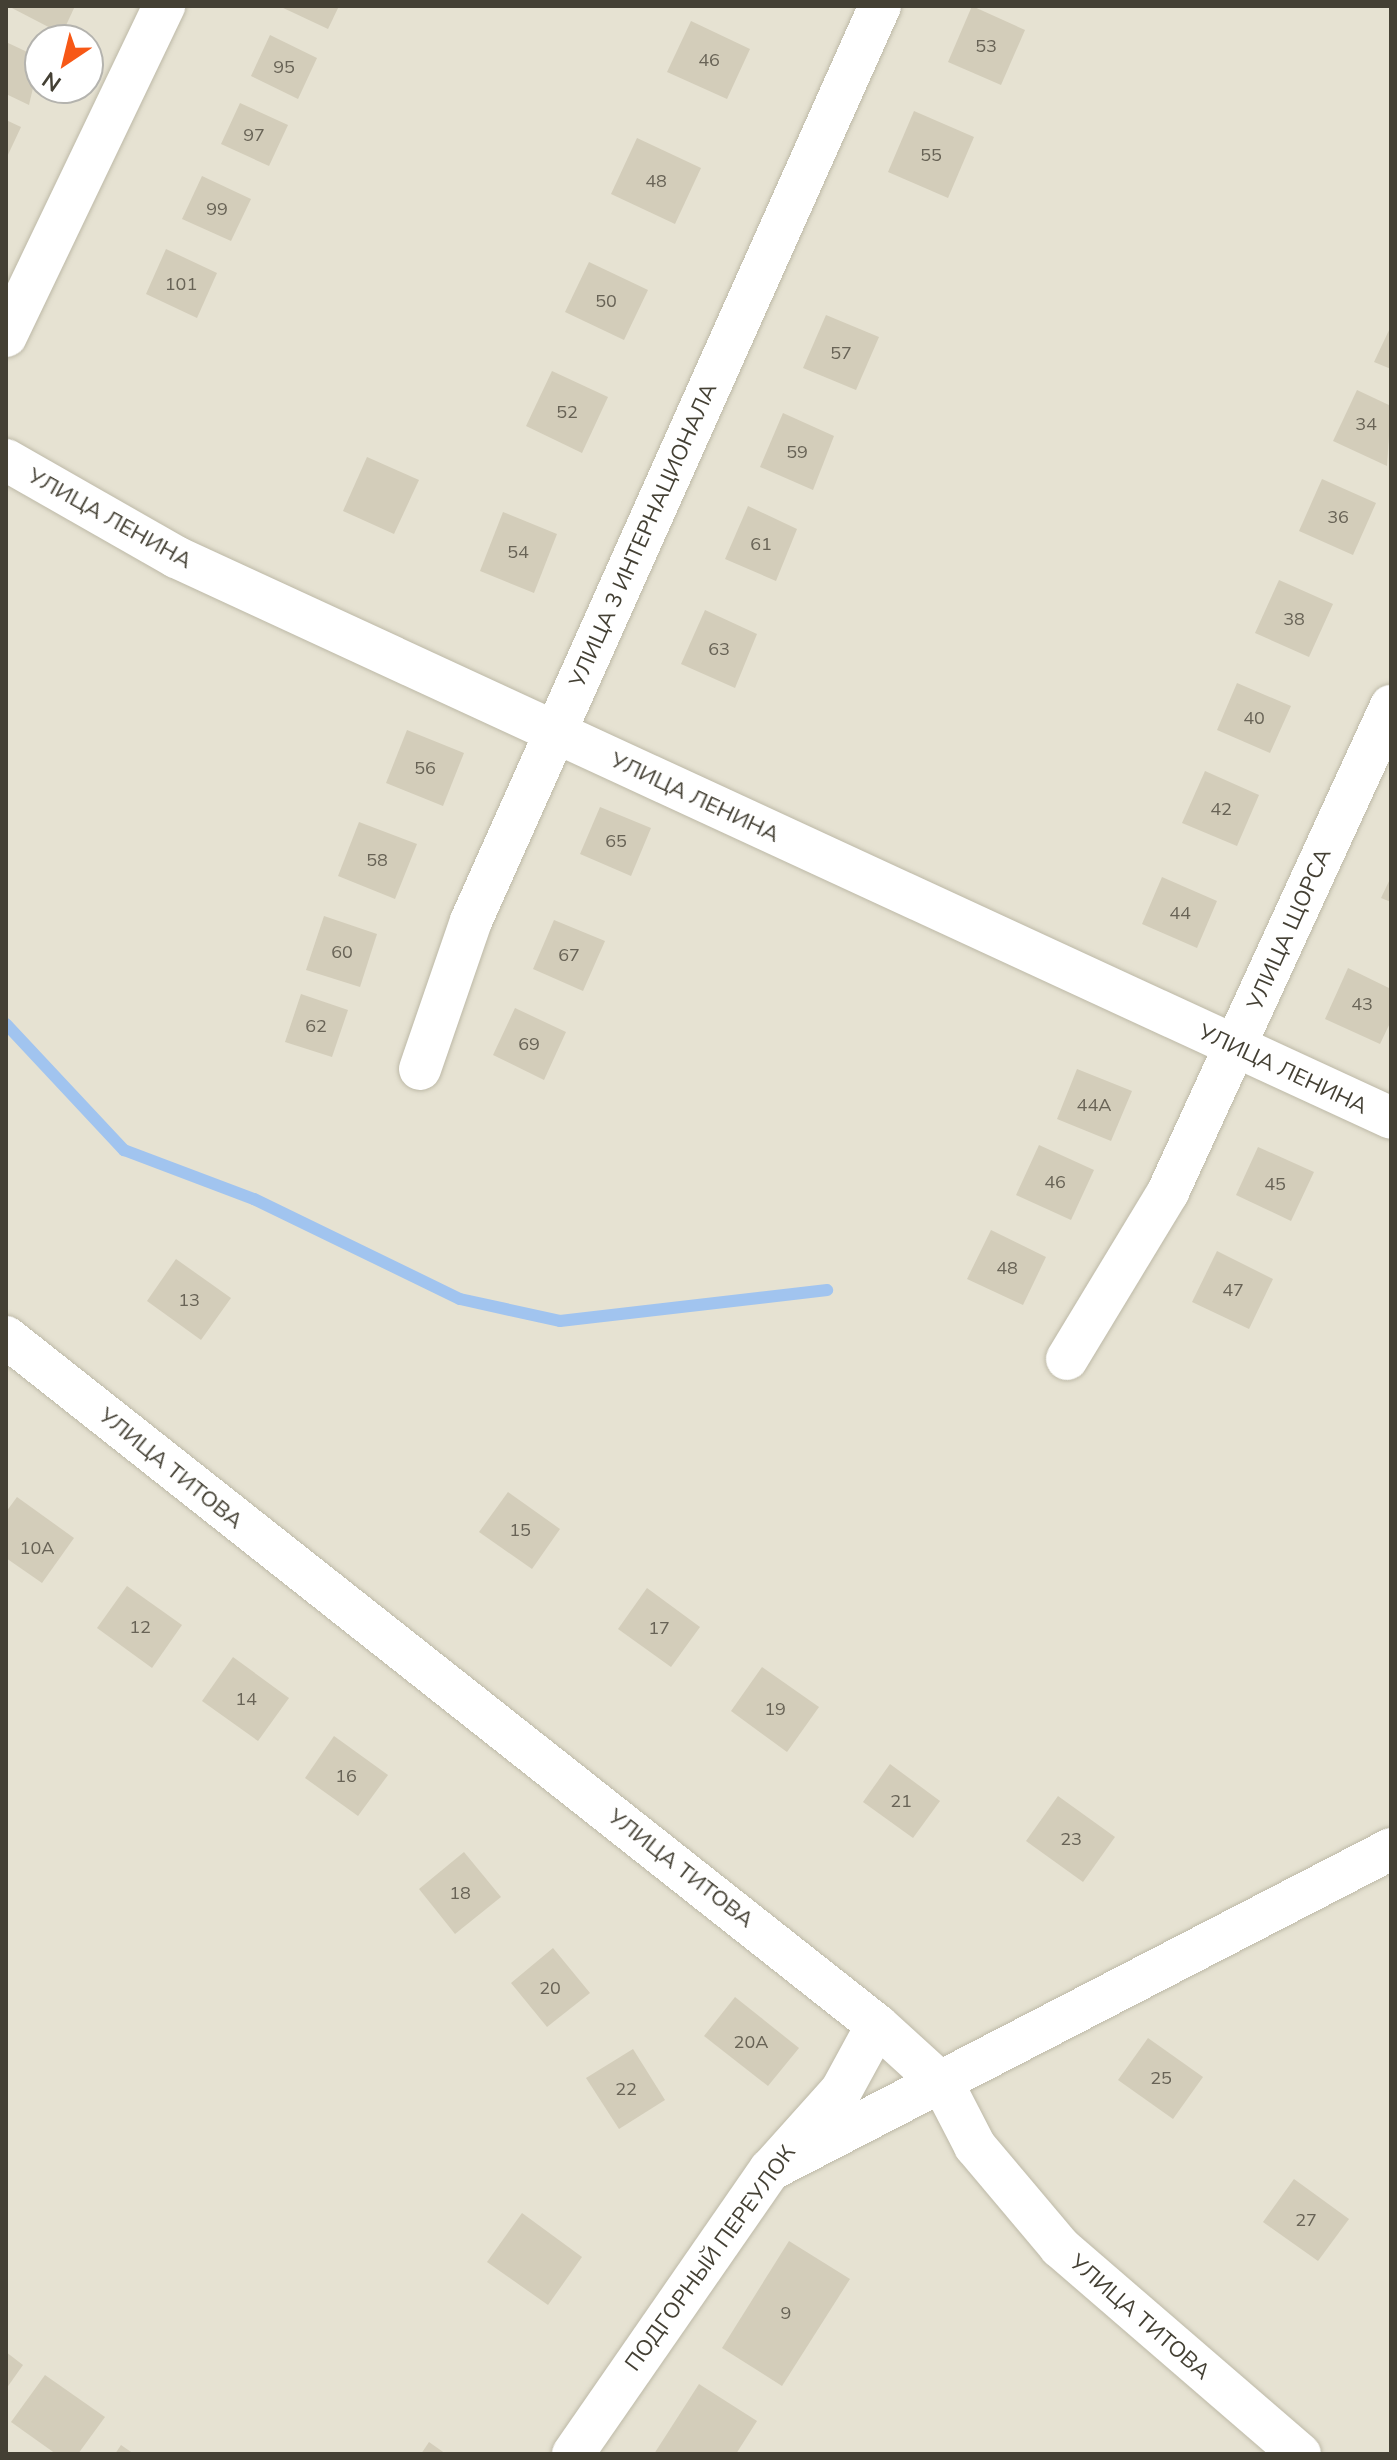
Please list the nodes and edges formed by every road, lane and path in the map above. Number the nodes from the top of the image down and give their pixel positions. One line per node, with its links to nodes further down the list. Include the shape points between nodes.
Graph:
1 (164, 6): 3 (street)
2 (880, 6): 6 (street, УЛИЦА 3 ИНТЕРНАЦИОНАЛА)
3 (6, 336)
4 (6, 460): 6 (street, УЛИЦА ЛЕНИНА, via 176,557)
5 (1391, 706): 7 (street, УЛИЦА ЩОРСА)
6 (555, 732): 7 (street, УЛИЦА ЛЕНИНА); 8 (street, УЛИЦА 3 ИНТЕРНАЦИОНАЛА, via 471,921)
7 (1236, 1048): 9 (street, УЛИЦА ЛЕНИНА); 11 (street, УЛИЦА ЩОРСА, via 1168,1192)
8 (420, 1069)
9 (1391, 1118)
10 (6, 1337): 13 (street, УЛИЦА ТИТОВА)
11 (1067, 1359)
12 (1391, 1849): 14 (street)
13 (877, 2025): 14 (street, УЛИЦА ТИТОВА); 15 (street, ПОДГОРНЫЙ ПЕРЕУЛОК, via 841,2091)
14 (944, 2086): 15 (street); 17 (street, УЛИЦА ТИТОВА, via 975,2146 1060,2247)
15 (770, 2170): 16 (street, ПОДГОРНЫЙ ПЕРЕУЛОК)
16 (573, 2454)
17 (1300, 2454)

